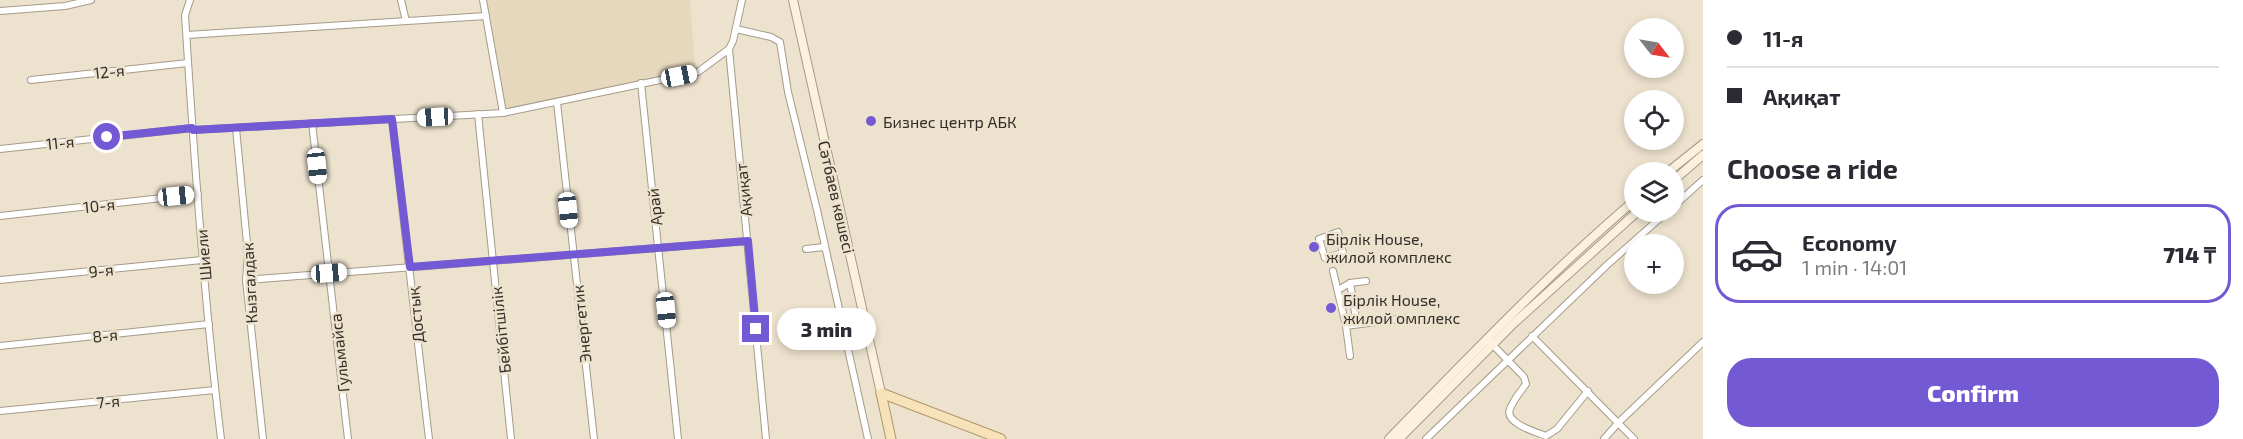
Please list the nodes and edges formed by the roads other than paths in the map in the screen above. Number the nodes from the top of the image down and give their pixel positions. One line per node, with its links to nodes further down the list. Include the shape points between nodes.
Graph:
1 (91, 0): 7 (street)
2 (190, 0): 12 (street, Шиели, via 185,15)
3 (401, 0): 10 (street)
4 (483, 0): 9 (street)
5 (742, 0): 11 (street)
6 (793, 0): 64 (main road, Сәтбаев көшесі)
7 (65, 3): 8 (street)
8 (0, 10)
9 (486, 16): 10 (street); 18 (street)
10 (406, 21): 12 (street)
11 (736, 29): 13 (street); 39 (street, via 780,42)
12 (187, 34): 14 (street, Шиели)
13 (729, 49): 16 (street, 11-я, via 698,72); 37 (street, Ақиқат)
14 (188, 63): 15 (street, 12-я); 23 (street, Шиели)
15 (31, 80)
16 (641, 83): 17 (street, 11-я); 38 (street, Арай)
17 (557, 102): 18 (street, 11-я); 41 (street, Энергетик)
18 (502, 113): 19 (street, 11-я)
19 (478, 114): 20 (street, 11-я); 43 (street, Бейбітшілік)
20 (392, 119): 21 (street, 11-я); 44 (street, Достық)
21 (312, 123): 22 (street, 11-я); 46 (street, Гульмайса)
22 (236, 128): 23 (street, 11-я); 48 (street, Кызгалдак, via 248,254)
23 (193, 129): 25 (street, 11-я); 30 (street, Шиели)
24 (1703, 144): 27 (main road)
25 (0, 149)
26 (1703, 155): 28 (main road)
27 (1680, 162)
28 (1684, 171)
29 (1703, 180): 31 (street)
30 (198, 194): 33 (street, 10-я); 42 (street, Шиели)
31 (1684, 197)
32 (1624, 210): 57 (main road)
33 (0, 216)
34 (1626, 222): 57 (main road)
35 (1656, 222): 56 (street)
36 (1338, 232): 36 (street, via 1319,239 1325,258 1342,253)
37 (748, 241): 38 (street); 74 (street, Ақиқат)
38 (659, 246): 41 (street); 73 (street, Арай)
39 (824, 247): 40 (street); 75 (street)
40 (806, 249)
41 (574, 255): 43 (street); 72 (street, Энергетик)
42 (202, 260): 47 (street, 9-я); 53 (street, Шиели)
43 (493, 260): 44 (street); 71 (street, Бейбітшілік)
44 (410, 267): 46 (street); 70 (street, Достық)
45 (1333, 271): 51 (street)
46 (329, 273): 48 (street); 69 (street, Гульмайса)
47 (0, 280)
48 (246, 280): 68 (street, Кызгалдак)
49 (1365, 281): 50 (street)
50 (1350, 283): 51 (street); 54 (street)
51 (1338, 290): 55 (street)
52 (1405, 318): 54 (street)
53 (209, 324): 59 (street, 8-я); 62 (street, Шиели)
54 (1357, 324): 55 (street)
55 (1346, 326): 60 (street)
56 (1532, 336): 61 (street); 63 (street)
57 (1490, 341): 61 (street); 78 (main road); 79 (main road)
58 (1703, 342): 66 (street)
59 (0, 346)
60 (1350, 356)
61 (1508, 360): 63 (street, via 1524,376 1526,384 1509,416 1546,436 1557,429); 80 (street)
62 (215, 390): 65 (street, 7-я); 67 (street, Шиели)
63 (1588, 392): 66 (street)
64 (881, 393): 76 (main road); 77 (main road)
65 (0, 411)
66 (1619, 422): 81 (street); 82 (street)
67 (221, 439)
68 (263, 439)
69 (348, 439)
70 (429, 439)
71 (512, 439)
72 (594, 439)
73 (678, 439)
74 (766, 439)
75 (868, 439)
76 (891, 439)
77 (1001, 439)
78 (1389, 439)
79 (1399, 439)
80 (1426, 439)
81 (1604, 439)
82 (1634, 439)

